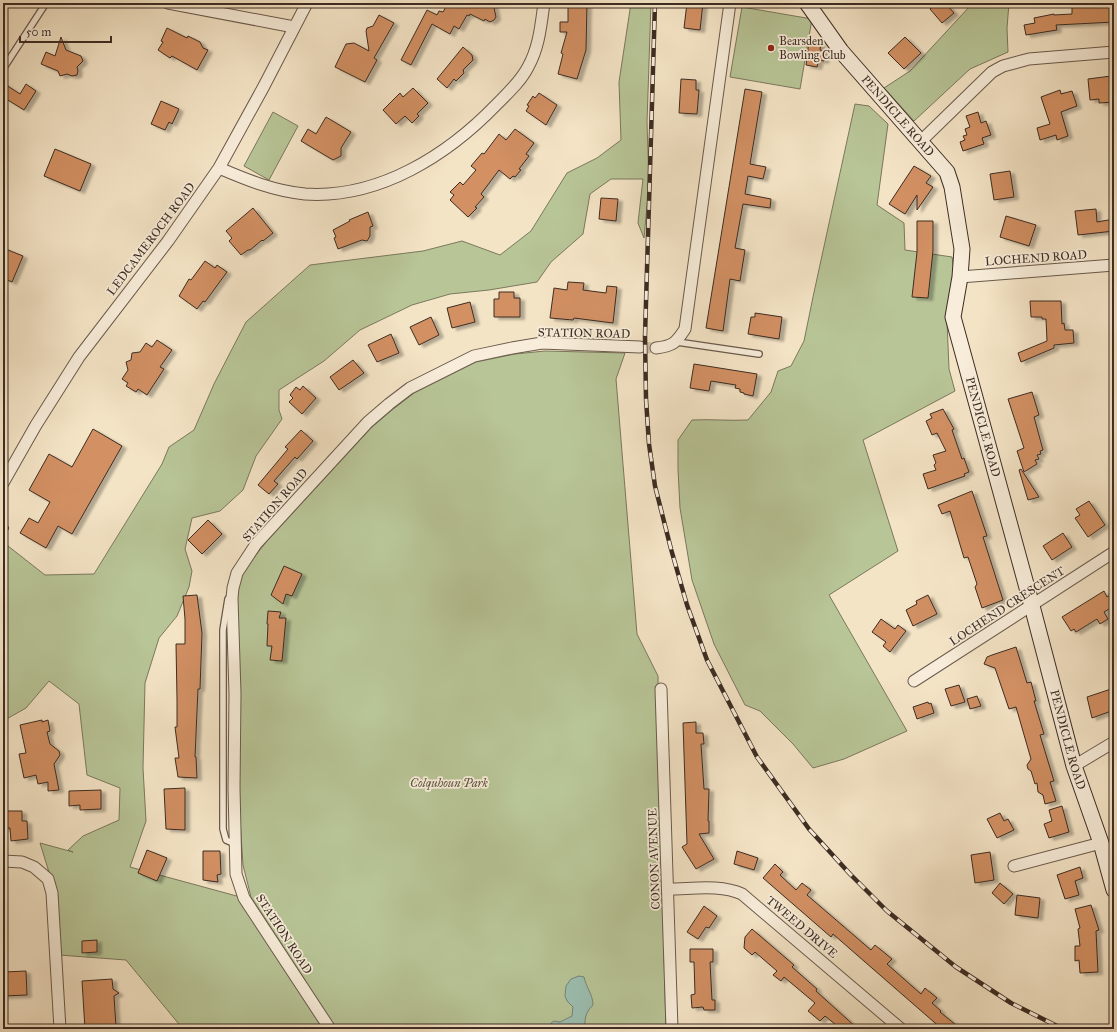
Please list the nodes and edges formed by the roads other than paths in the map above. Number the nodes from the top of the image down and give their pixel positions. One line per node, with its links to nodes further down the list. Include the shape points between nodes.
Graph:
1 (46, 3): 9 (lane)
2 (168, 3): 7 (street)
3 (307, 3): 7 (street, LEDCAMEROCH ROAD)
4 (544, 3): 11 (street, via 534,55 516,85 486,116 430,160 380,182 354,190 326,194 288,192 270,188)
5 (730, 3): 14 (street, via 685,328)
6 (807, 3): 10 (street, PENDICLE ROAD, via 841,51)
7 (294, 27): 11 (street, LEDCAMEROCH ROAD)
8 (1114, 52): 10 (street, via 1029,59 1003,66 992,72)
9 (3, 70)
10 (920, 142): 13 (street, PENDICLE ROAD, via 947,172 952,187 962,249)
11 (219, 168): 18 (street, LEDCAMEROCH ROAD, via 168,242 79,358)
12 (1114, 265): 13 (street, LOCHEND ROAD)
13 (960, 277): 20 (street, PENDICLE ROAD, via 953,317)
14 (677, 342): 16 (street, via 667,347); 17 (lane)
15 (640, 347): 31 (street, STATION ROAD, via 542,343 512,348 474,356 410,388 368,422 256,544 237,573 232,598 236,874 244,898)
16 (656, 348)
17 (759, 354)
18 (3, 483)
19 (1114, 552): 20 (street, LOCHEND CRESCENT)
20 (1032, 606): 21 (street, LOCHEND CRESCENT); 24 (street, PENDICLE ROAD)
21 (914, 681)
22 (661, 689): 28 (street, CONON AVENUE)
23 (1114, 742): 24 (street)
24 (1074, 766): 25 (street, PENDICLE ROAD)
25 (1101, 843): 27 (street); 29 (street, PENDICLE ROAD)
26 (3, 861): 30 (street, via 22,862 34,867 48,879 52,893)
27 (1014, 866)
28 (668, 889): 32 (street, CONON AVENUE); 33 (street, TWEED DRIVE, via 720,888 742,894)
29 (1114, 890)
30 (60, 1029)
31 (330, 1029)
32 (672, 1029)
33 (901, 1029)

